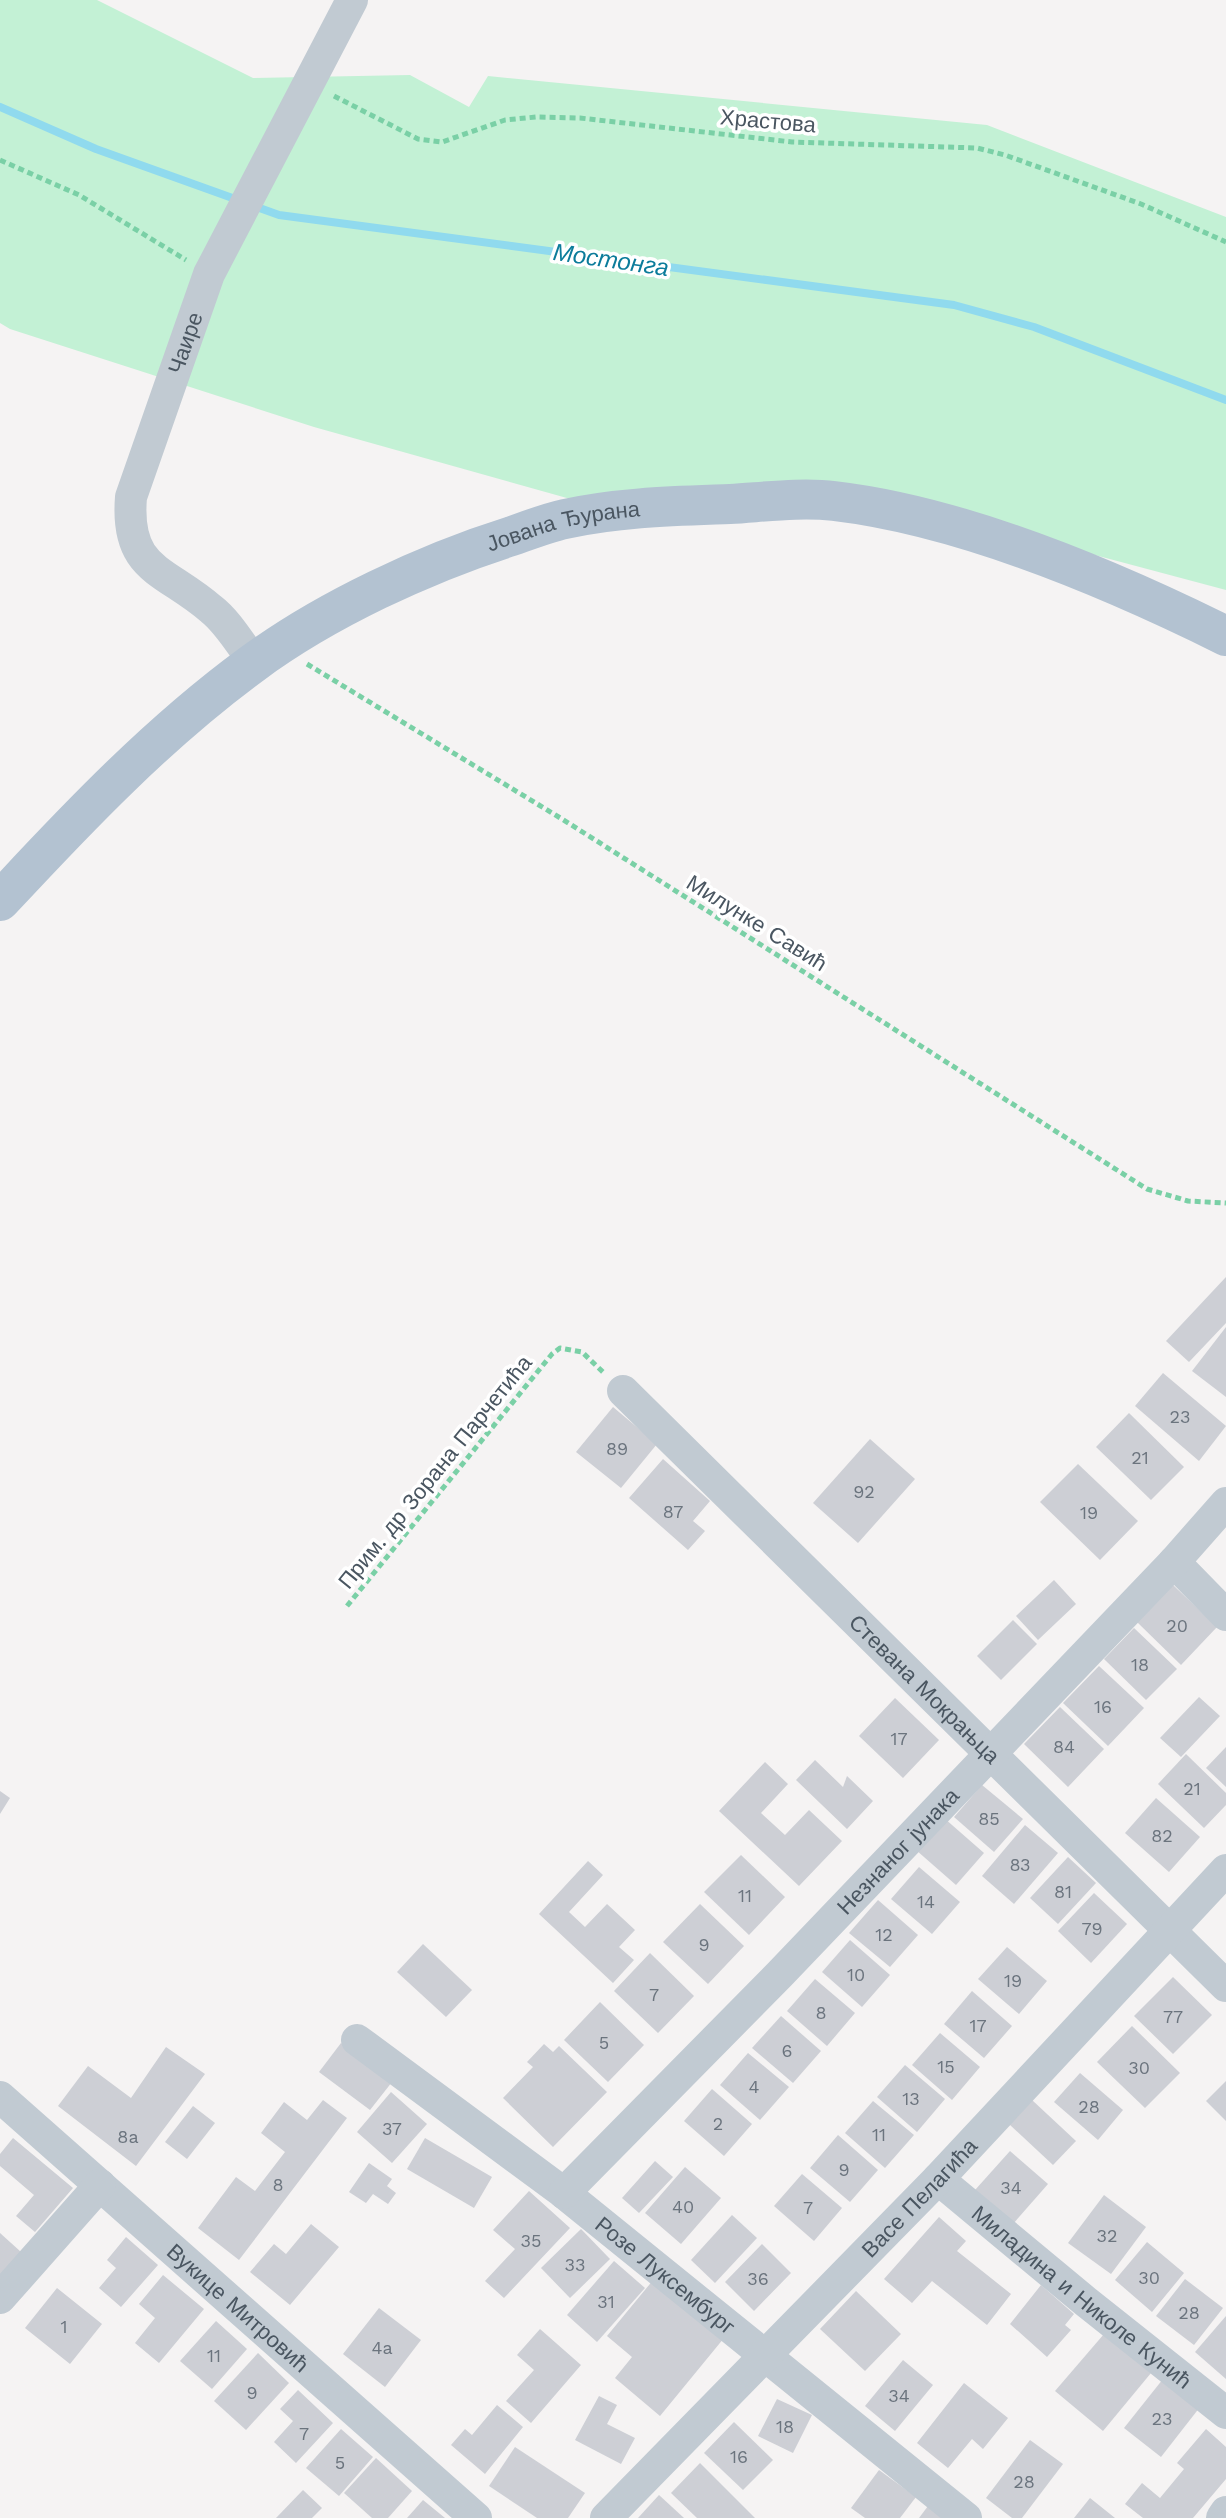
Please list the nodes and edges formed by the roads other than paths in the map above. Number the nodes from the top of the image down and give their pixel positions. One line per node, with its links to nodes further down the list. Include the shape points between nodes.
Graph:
1 (352, 0): 3 (street, Чаире, via 212,269 131,497 132,539 144,560)
2 (1226, 636): 3 (main road, Јована Ђурана, via 1019,549 922,518 832,501 652,507 564,519 414,574)
3 (266, 654): 4 (main road, Јована Ђурана, via 168,733)
4 (0, 901)
5 (623, 1391): 9 (street, Стевана Мокрањца)
6 (1226, 1503): 7 (street, Незнаног јунака)
7 (1174, 1562): 8 (street); 9 (street, Незнаног јунака)
8 (1226, 1615)
9 (990, 1752): 11 (street, Стевана Мокрањца); 17 (street, Незнаног јунака)
10 (1226, 1870): 11 (street, Васе Пелагића)
11 (1170, 1929): 12 (street, Стевана Мокрањца); 15 (street, Васе Пелагића)
12 (1226, 1986)
13 (357, 2040): 17 (street, Розе Луксембург)
14 (0, 2097): 16 (street, Вукице Митровић)
15 (938, 2179): 19 (street, Васе Пелагића); 20 (street, Миладина и Николе Кунић)
16 (100, 2185): 18 (street); 22 (street, Вукице Митровић)
17 (564, 2193): 19 (street, Розе Луксембург)
18 (0, 2298)
19 (765, 2355): 23 (street, Васе Пелагића); 24 (street, Розе Луксембург)
20 (1226, 2413)
21 (1226, 2512): 25 (street)
22 (476, 2518)
23 (606, 2518)
24 (966, 2518)
25 (1222, 2518)

